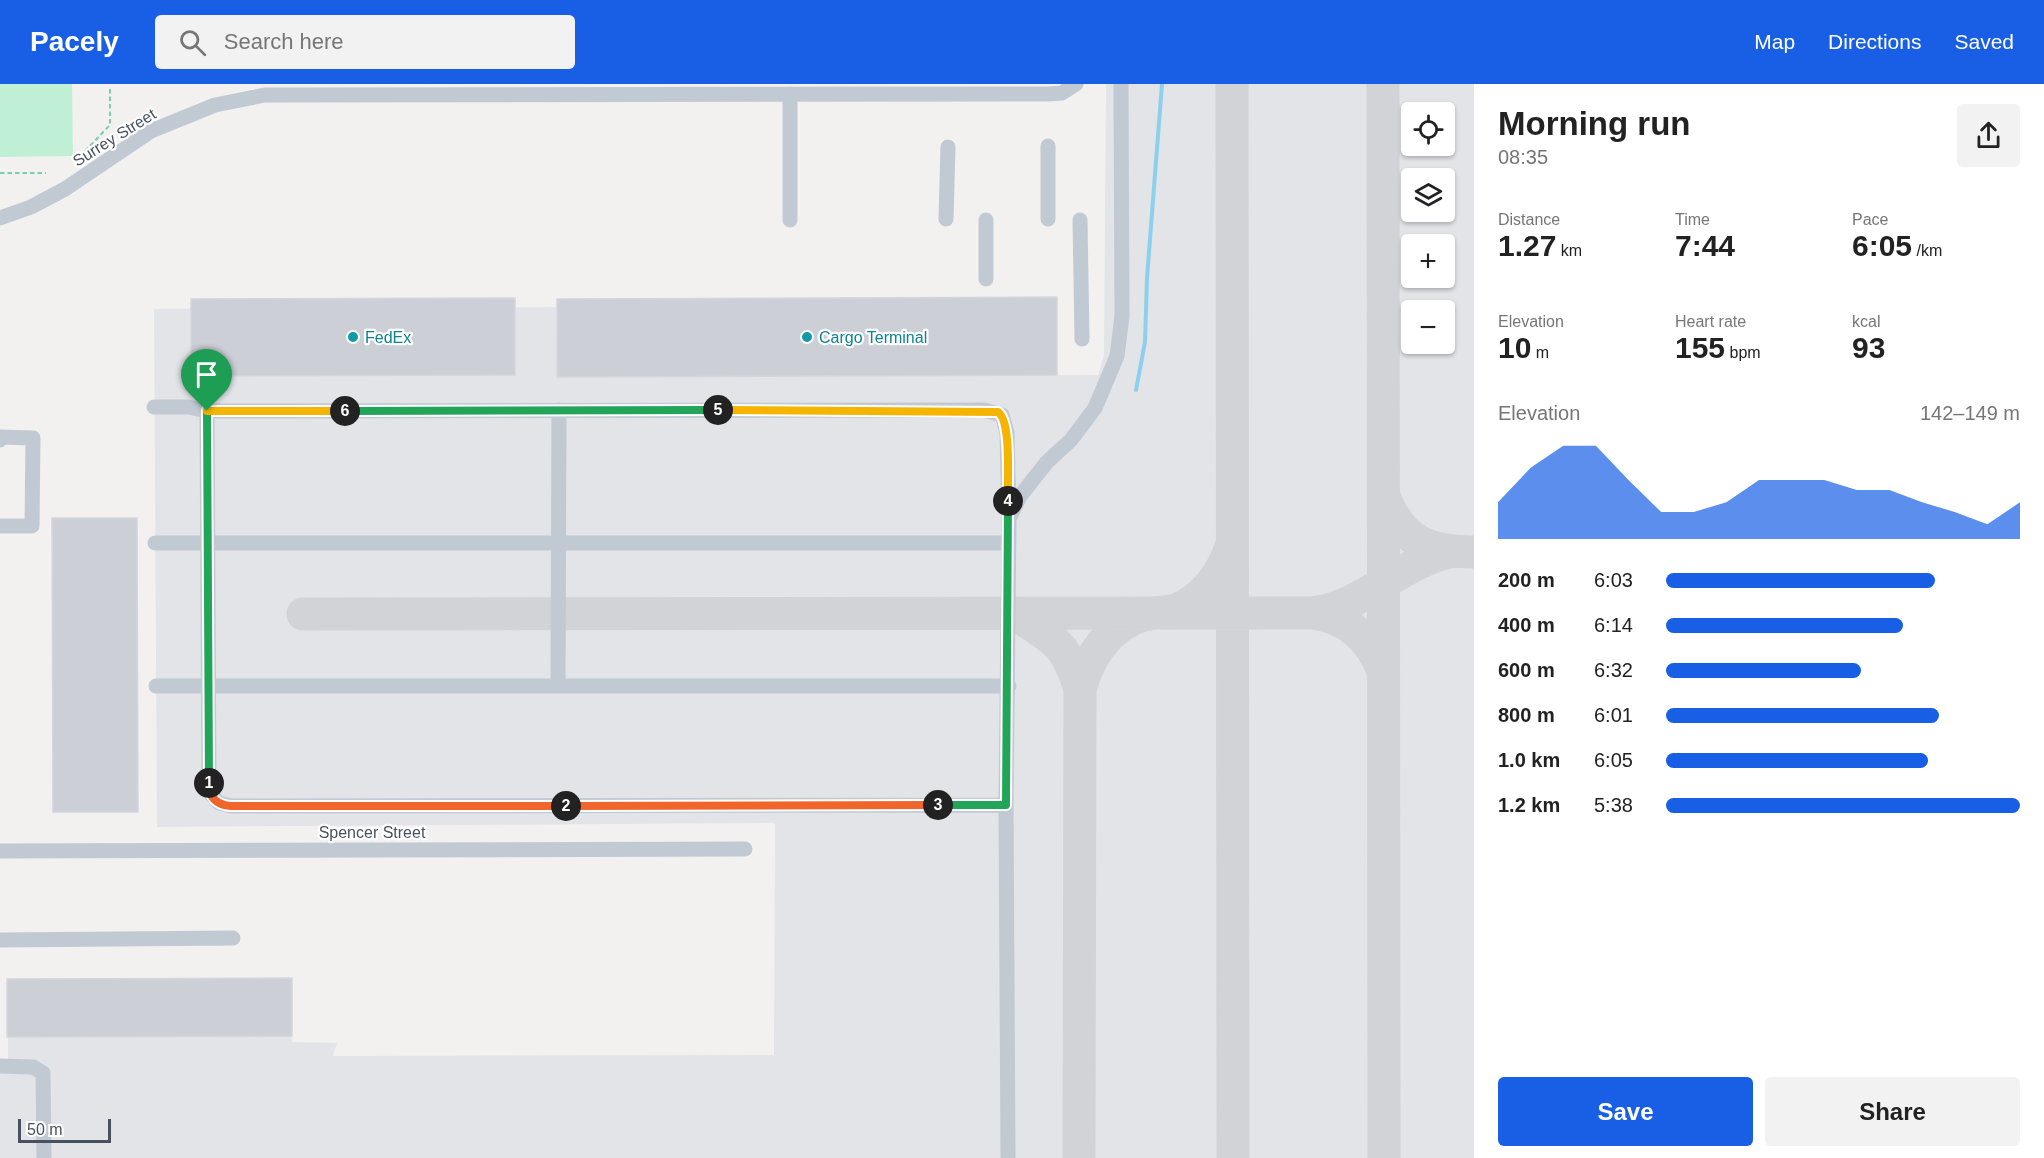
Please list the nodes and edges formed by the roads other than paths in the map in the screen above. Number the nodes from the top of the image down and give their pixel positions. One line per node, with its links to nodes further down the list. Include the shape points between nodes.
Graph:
1 (1076, 84): 4 (street, Surrey Street, via 1062,93 1048,94)
2 (1121, 84): 19 (street, via 1122,316 1117,356 1095,408 1020,496)
3 (265, 90): 4 (street, Surrey Street); 7 (street, Surrey Street, via 151,131 65,189)
4 (789, 94): 10 (street)
5 (1048, 146): 9 (street)
6 (948, 147): 8 (street)
7 (0, 218)
8 (946, 219)
9 (1048, 219)
10 (790, 220)
11 (986, 220): 13 (street)
12 (1080, 220): 14 (street)
13 (986, 279)
14 (1082, 339)
15 (154, 407): 17 (street, via 188,406)
16 (559, 410): 17 (street); 19 (street, via 998,412 1007,433); 23 (street)
17 (207, 411): 22 (street)
18 (0, 440): 20 (street, via 0,436 33,438 32,526)
19 (1010, 519): 24 (street)
20 (0, 526)
21 (155, 543): 22 (street)
22 (209, 543): 23 (street); 26 (street)
23 (558, 543): 24 (street); 27 (street)
24 (1009, 543): 28 (street)
25 (156, 686): 26 (street)
26 (209, 686): 27 (street); 29 (street, via 209,792 225,806)
27 (558, 686): 28 (street)
28 (1009, 686): 29 (street)
29 (1006, 805): 36 (street)
30 (745, 849): 31 (street, Spencer Street)
31 (0, 851)
32 (233, 938): 33 (street)
33 (0, 940)
34 (0, 1066): 35 (street, via 33,1067 43,1073)
35 (44, 1158)
36 (1008, 1158)

